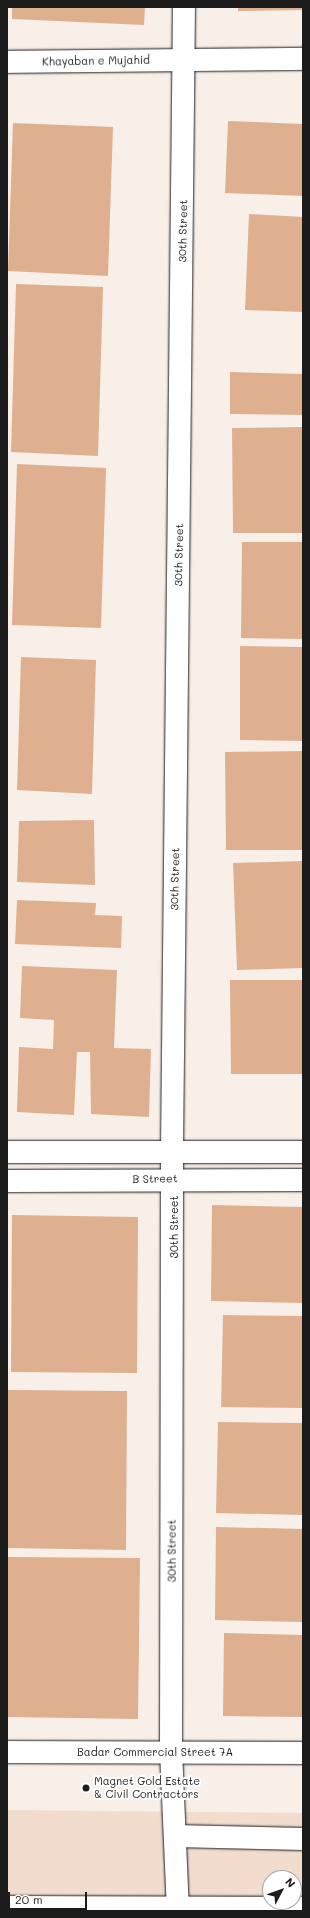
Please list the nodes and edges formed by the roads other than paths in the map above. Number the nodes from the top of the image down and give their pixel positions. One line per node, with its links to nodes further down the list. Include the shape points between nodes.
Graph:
1 (184, 7): 2 (street, 30th Street)
2 (185, 59): 3 (street, Khayaban e Mujahid); 4 (street, Khayaban e Mujahid); 5 (street, 30th Street)
3 (303, 59)
4 (7, 62)
5 (172, 1150): 6 (street); 7 (street); 8 (street, 30th Street)
6 (7, 1152)
7 (303, 1152)
8 (174, 1178): 9 (street, B Street); 10 (street, B Street); 11 (street, 30th Street)
9 (303, 1180)
10 (7, 1181)
11 (171, 1751): 12 (street, Badar Commercial Street 7A); 13 (street, Badar Commercial Street 7A); 14 (street, 30th Street)
12 (7, 1752)
13 (303, 1753)
14 (175, 1836): 15 (street); 18 (street, 30th Street)
15 (303, 1839)
16 (7, 1907): 18 (street)
17 (303, 1908): 18 (street)
18 (178, 1909)

